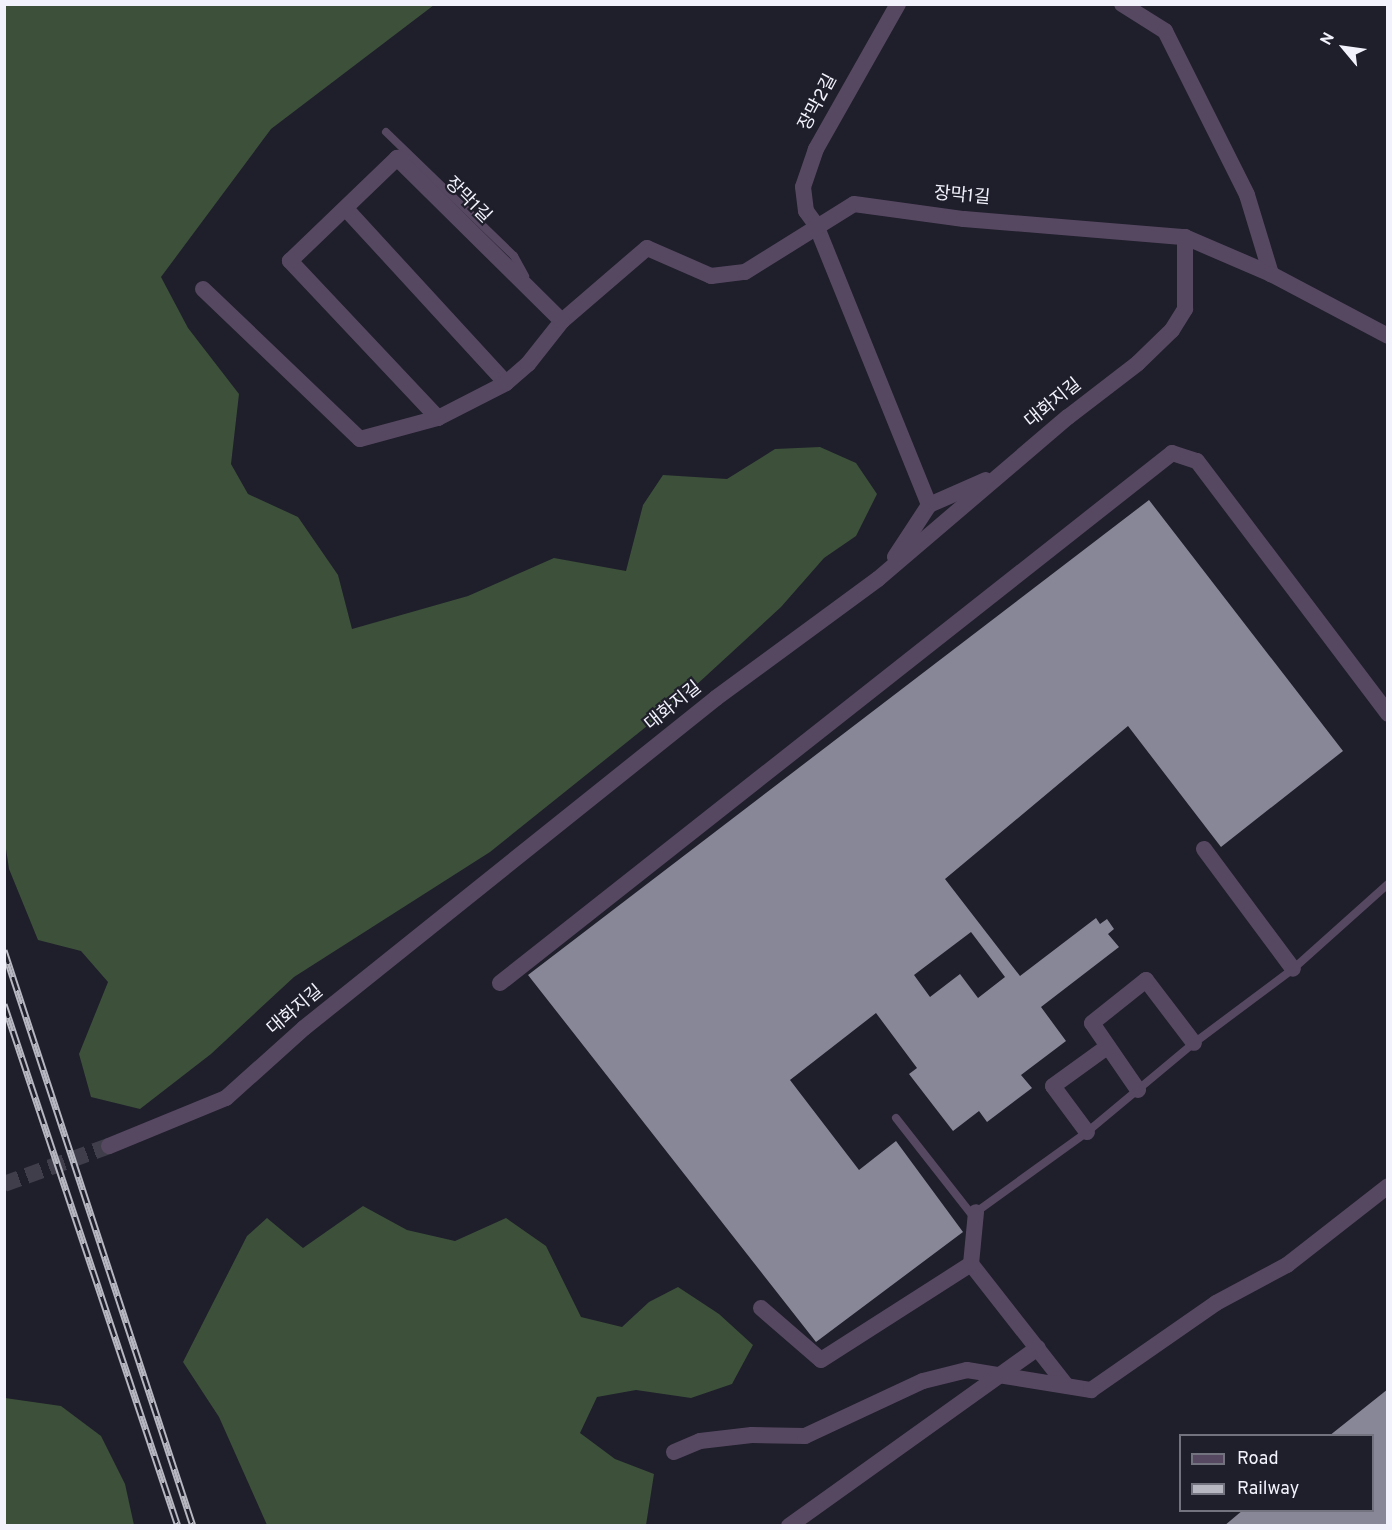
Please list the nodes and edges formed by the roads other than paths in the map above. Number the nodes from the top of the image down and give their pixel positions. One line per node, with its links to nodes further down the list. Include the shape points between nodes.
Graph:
1 (898, 4): 5 (street, 장막2길, via 816,148 803,187 806,211)
2 (1122, 4): 7 (street, via 1165,31 1247,195)
3 (397, 158): 4 (street); 9 (street, 장막1길); 9 (lane, via 386,132 514,256)
4 (346, 210): 12 (street); 13 (street, via 290,261)
5 (816, 225): 6 (street, 장막1길, via 854,204 964,219); 10 (street, 장막1길, via 776,256 745,272 711,276 647,248); 15 (street, 장막2길)
6 (1185, 237): 7 (street, 장막1길); 14 (street, 대화지길, via 1185,309 1172,330 1138,363)
7 (1271, 274): 11 (street, 장막1길)
8 (203, 289): 13 (street, 장막1길, via 360,439)
9 (535, 295): 10 (street, 장막1길)
10 (562, 321): 12 (street, 장막1길, via 528,364)
11 (1388, 336)
12 (506, 383): 13 (street, 장막1길)
13 (438, 418)
14 (1001, 474): 15 (street); 16 (street, 대화지길)
15 (929, 505): 16 (street)
16 (878, 579): 27 (street, 대화지길, via 716,698 304,1028 226,1098)
17 (1388, 714): 21 (street, via 1197,462 1172,453)
18 (1204, 849): 20 (street)
19 (1388, 885): 20 (lane)
20 (1293, 969): 22 (lane)
21 (500, 983)
22 (1194, 1043): 23 (street, via 1146,980 1092,1023); 24 (lane)
23 (1107, 1047): 24 (street); 26 (street, via 1053,1086)
24 (1138, 1090): 26 (lane)
25 (896, 1118): 29 (lane, via 972,1215)
26 (1087, 1132): 29 (lane)
27 (109, 1146)
28 (1388, 1186): 34 (street, via 1287,1265 1216,1303 1091,1390)
29 (976, 1212): 30 (street)
30 (971, 1264): 31 (street, via 821,1360); 32 (street)
31 (761, 1308)
32 (1038, 1348): 33 (street); 34 (street)
33 (1003, 1375): 34 (street); 35 (street, via 968,1370 923,1381 805,1436 752,1435 700,1441); 36 (street)
34 (1066, 1385)
35 (674, 1452)
36 (789, 1526)

